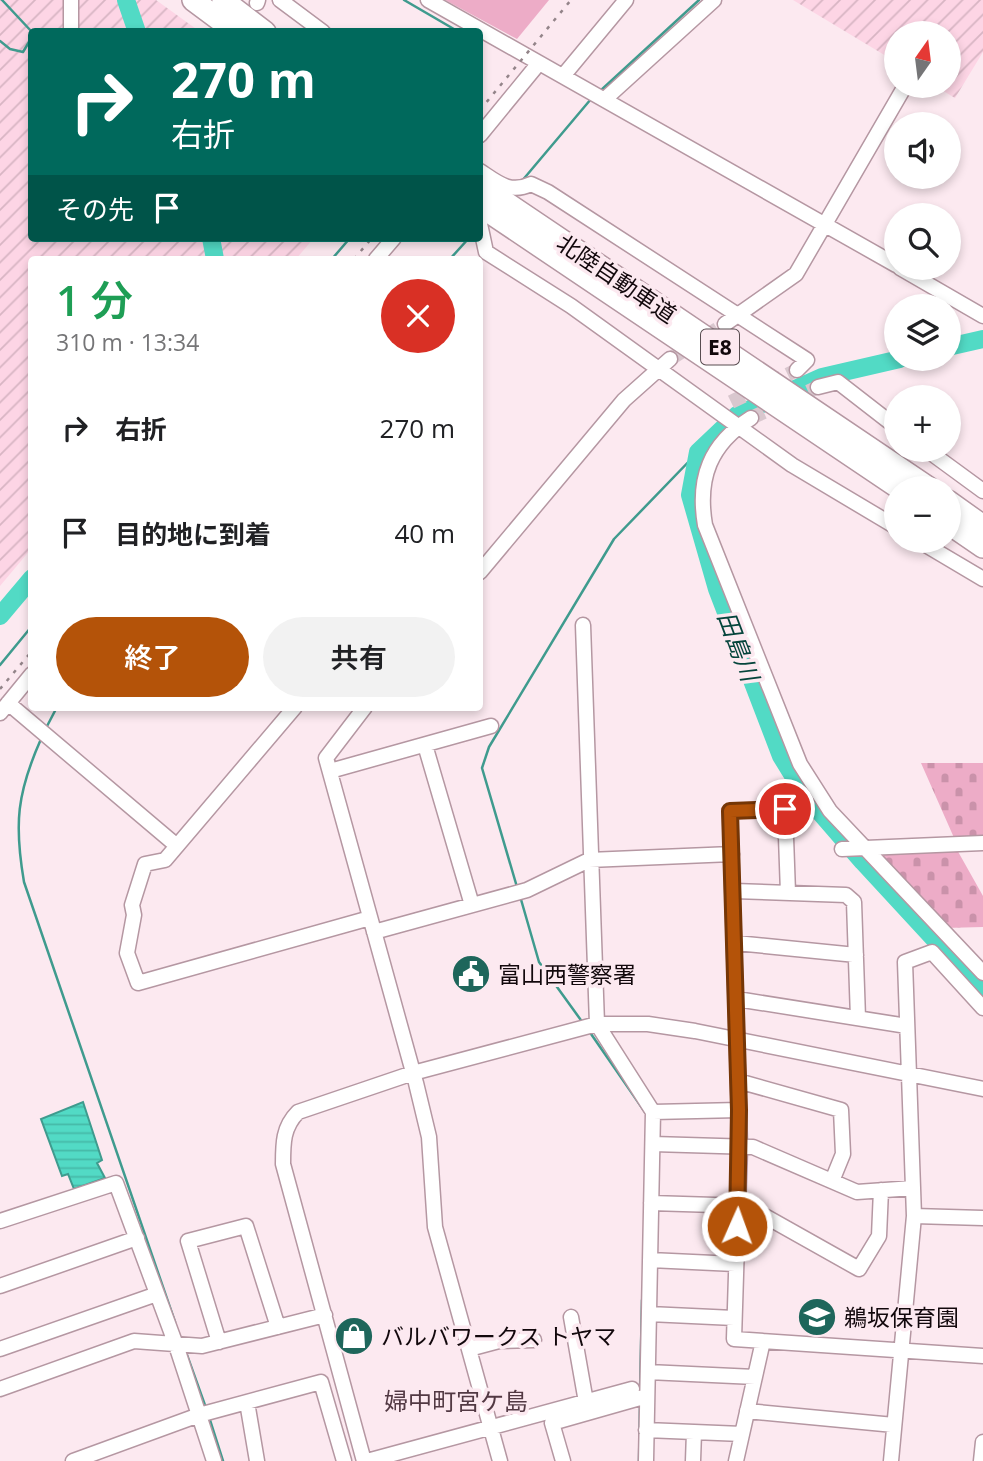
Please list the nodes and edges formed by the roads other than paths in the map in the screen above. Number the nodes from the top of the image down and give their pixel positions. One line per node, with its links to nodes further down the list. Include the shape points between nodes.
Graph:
1 (71, 0): 8 (street)
2 (193, 0): 9 (highway)
3 (223, 0): 10 (highway)
4 (280, 0): 11 (street)
5 (428, 0): 12 (street)
6 (626, 0): 15 (street)
7 (714, 0): 17 (street)
8 (72, 28)
9 (231, 28)
10 (260, 28)
11 (318, 28)
12 (477, 28)
13 (483, 31): 14 (street)
14 (539, 63): 15 (street); 18 (street)
15 (563, 76): 17 (street)
16 (898, 98): 23 (street)
17 (605, 99): 23 (street)
18 (483, 131)
19 (483, 173): 29 (street, via 504,187 518,190 531,184 548,192)
20 (483, 188): 22 (highway, 北陸自動車道 / E8)
21 (483, 207): 22 (highway, 北陸自動車道 / E8)
22 (506, 214): 42 (highway, 北陸自動車道 / E8); 43 (highway, 北陸自動車道 / E8)
23 (825, 224): 27 (street); 29 (street, via 796,274)
24 (483, 238): 33 (street, via 486,252)
25 (391, 242): 26 (street)
26 (379, 256)
27 (884, 259)
28 (921, 280): 30 (street)
29 (740, 315): 31 (street); 34 (street, via 807,360)
30 (983, 316)
31 (725, 324)
32 (670, 359): 33 (street)
33 (658, 369): 37 (street); 51 (street, via 586,443)
34 (797, 370)
35 (818, 387): 39 (street, via 838,382)
36 (732, 402): 37 (street)
37 (716, 410): 40 (street)
38 (751, 418): 40 (street)
39 (884, 418)
40 (738, 426): 46 (street, via 792,465); 63 (street, via 704,473 700,498 705,525 800,764 830,811)
41 (943, 462): 44 (street)
42 (910, 476)
43 (884, 478)
44 (983, 491)
45 (961, 510): 47 (highway)
46 (884, 520)
47 (983, 526)
48 (961, 532): 49 (highway)
49 (983, 547)
50 (939, 553): 52 (street)
51 (483, 568)
52 (983, 579)
53 (583, 625): 66 (street)
54 (28, 679): 55 (street)
55 (4, 708): 62 (street)
56 (292, 711): 62 (street)
57 (362, 711): 60 (street, via 326,758)
58 (491, 726): 59 (street)
59 (425, 745): 60 (street); 69 (street)
60 (330, 771): 70 (street)
61 (983, 843): 63 (street)
62 (177, 846): 70 (street, via 165,860 145,864 132,905 127,953 138,984)
63 (865, 846): 64 (street); 73 (street)
64 (842, 849)
65 (732, 854): 66 (street); 67 (street); 68 (street, via 730,811 785,809)
66 (589, 860): 69 (street, via 527,890); 77 (street)
67 (734, 891): 68 (street); 71 (street)
68 (788, 892): 72 (street, via 846,895 854,902)
69 (472, 905): 70 (street)
70 (372, 925): 80 (street)
71 (736, 943): 72 (street); 74 (street)
72 (856, 955): 76 (street)
73 (983, 973)
74 (737, 999): 76 (street); 79 (street)
75 (983, 1008): 78 (street, via 932,952 905,962)
76 (858, 1018): 78 (street)
77 (597, 1024): 79 (street, via 648,1024); 80 (street); 85 (street)
78 (907, 1026): 81 (street)
79 (737, 1040): 81 (street); 82 (street)
80 (413, 1073): 102 (street, via 298,1112 289,1121 283,1164); 111 (street, via 429,1137 435,1227)
81 (909, 1074): 83 (street); 89 (street)
82 (738, 1081): 84 (street); 88 (street, via 841,1110 843,1154)
83 (983, 1088)
84 (739, 1110): 85 (street); 87 (street)
85 (653, 1112): 86 (street)
86 (653, 1144): 87 (street); 91 (street)
87 (740, 1147): 88 (street, via 753,1147); 92 (street)
88 (832, 1181): 90 (street, via 857,1192)
89 (913, 1188): 90 (street); 93 (street)
90 (881, 1190): 92 (street, via 879,1236 859,1269 747,1206)
91 (651, 1203): 92 (street); 97 (street)
92 (738, 1206): 98 (street)
93 (914, 1216): 94 (street); 112 (street)
94 (983, 1218)
95 (0, 1221): 96 (street, via 116,1183)
96 (137, 1238): 99 (street); 100 (street)
97 (650, 1260): 98 (street); 101 (street)
98 (735, 1264): 104 (street)
99 (0, 1286)
100 (157, 1294): 109 (street); 110 (street)
101 (649, 1314): 104 (street); 114 (street)
102 (326, 1315): 105 (street); 134 (street)
103 (571, 1317): 120 (street)
104 (734, 1318): 107 (street, via 734,1339)
105 (278, 1327): 108 (street); 108 (street, via 246,1226 188,1241)
106 (534, 1340): 111 (street, via 499,1341)
107 (763, 1341): 112 (street); 115 (street)
108 (219, 1342): 109 (street)
109 (176, 1345): 116 (street, via 134,1341); 122 (street)
110 (0, 1349)
111 (469, 1349): 124 (street)
112 (901, 1350): 113 (street); 123 (street)
113 (983, 1356)
114 (648, 1372): 115 (street); 118 (street)
115 (755, 1377): 121 (street)
116 (0, 1389)
117 (632, 1390): 120 (street)
118 (647, 1396): 125 (street); 136 (street, via 552,1423)
119 (247, 1402): 122 (street); 132 (street); 133 (street, via 321,1382)
120 (586, 1402): 124 (street)
121 (747, 1411): 123 (street); 127 (street)
122 (199, 1415): 129 (street); 131 (street)
123 (894, 1425): 140 (street)
124 (490, 1428): 134 (street); 135 (street)
125 (646, 1430): 126 (street); 137 (street)
126 (694, 1432): 127 (street); 138 (street)
127 (742, 1434): 139 (street)
128 (983, 1441): 141 (street)
129 (106, 1456): 130 (street)
130 (73, 1461)
131 (214, 1461)
132 (257, 1461)
133 (344, 1461)
134 (365, 1461)
135 (500, 1461)
136 (563, 1461)
137 (646, 1461)
138 (693, 1461)
139 (736, 1461)
140 (891, 1461)
141 (981, 1461)

